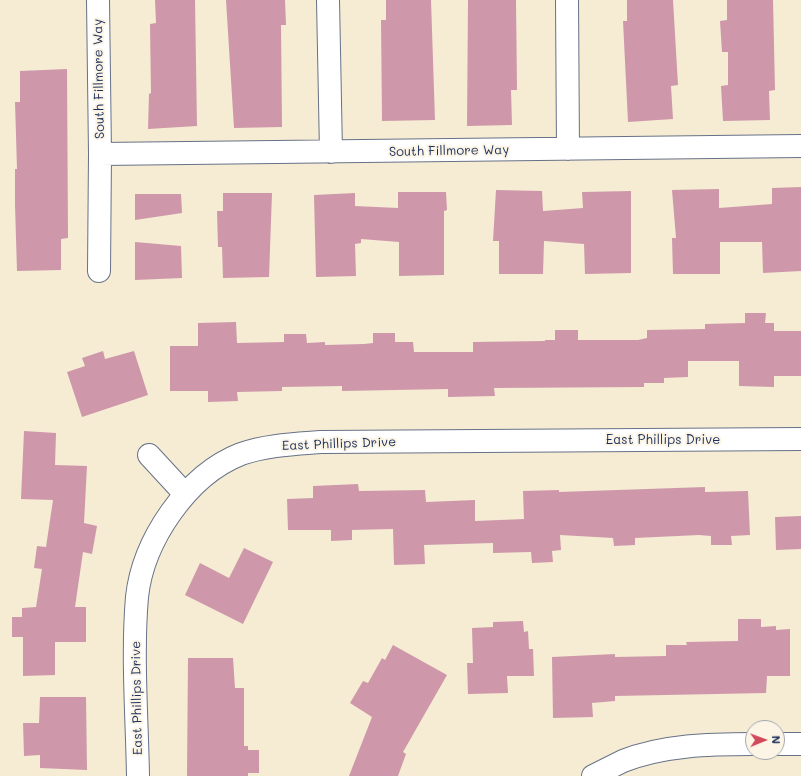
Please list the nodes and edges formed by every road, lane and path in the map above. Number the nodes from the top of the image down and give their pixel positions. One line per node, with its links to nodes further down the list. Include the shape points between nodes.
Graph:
1 (328, 0): 6 (street)
2 (567, 0): 5 (street)
3 (98, 2): 7 (street, South Fillmore Way)
4 (801, 146): 5 (street, South Fillmore Way)
5 (568, 149): 6 (street, South Fillmore Way)
6 (330, 152): 7 (street, South Fillmore Way)
7 (100, 154): 8 (street, South Fillmore Way)
8 (99, 271)
9 (801, 439): 11 (street, East Phillips Drive, via 314,442 272,446 241,454 211,471)
10 (149, 455): 11 (street)
11 (184, 494): 15 (street, East Phillips Drive, via 162,525 148,557 138,596)
12 (745, 744): 16 (street, via 693,746 659,751 624,761)
13 (785, 744): 14 (street)
14 (801, 744)
15 (138, 776)
16 (593, 776)

